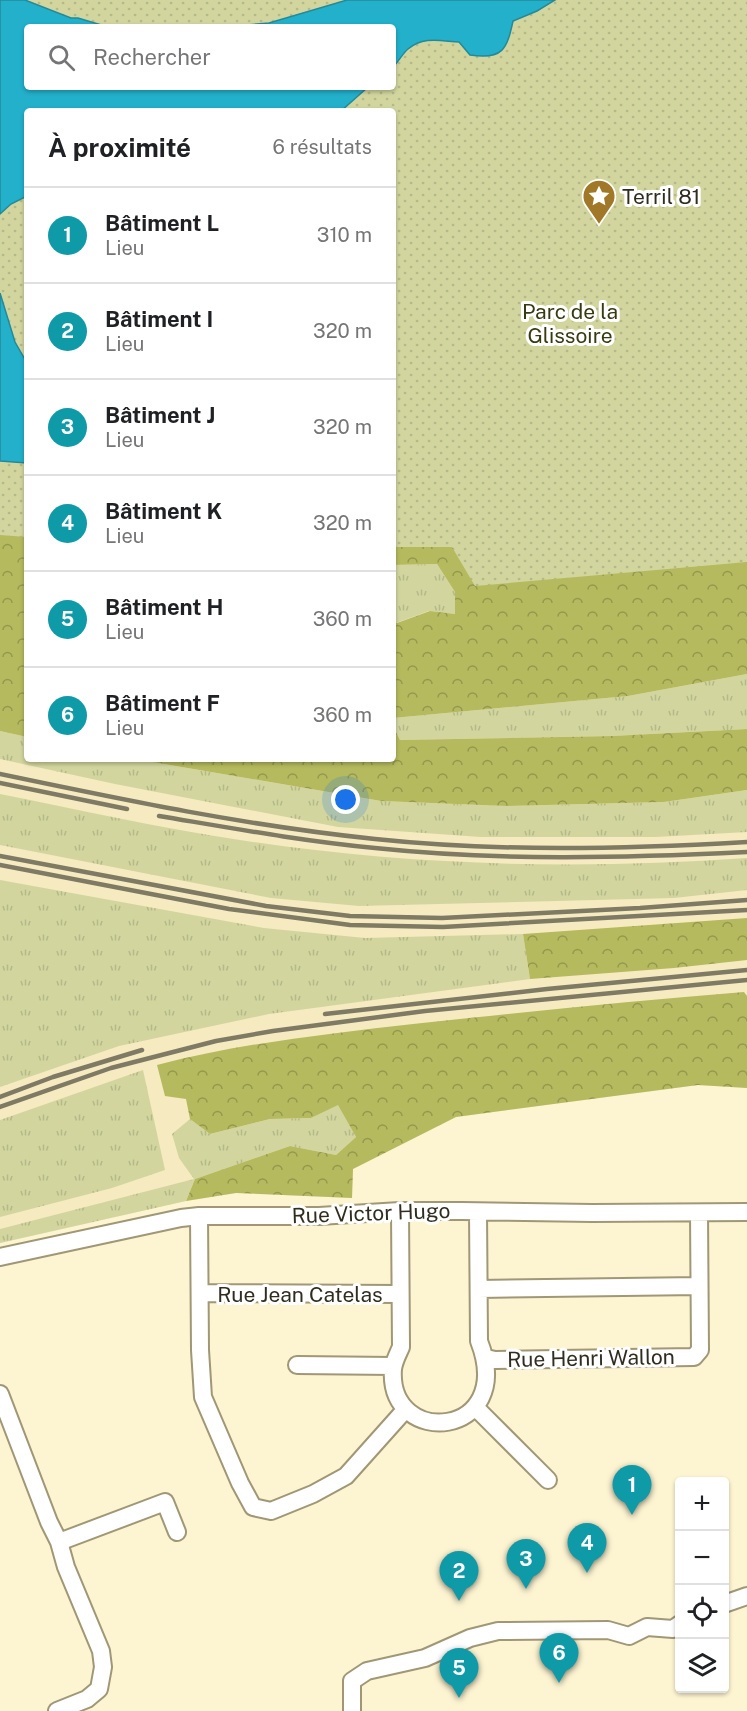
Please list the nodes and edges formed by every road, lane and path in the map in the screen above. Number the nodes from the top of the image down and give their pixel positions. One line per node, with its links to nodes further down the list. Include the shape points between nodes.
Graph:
1 (400, 1211): 2 (street, Rue Victor Hugo); 5 (street, Rue Victor Hugo); 10 (street)
2 (478, 1212): 4 (street, Rue Victor Hugo); 8 (street)
3 (747, 1212): 4 (street, Rue Victor Hugo)
4 (699, 1213): 7 (street, Rue Henri Wallon)
5 (199, 1216): 6 (street, Rue Victor Hugo); 9 (street)
6 (0, 1257)
7 (699, 1286): 8 (street); 11 (street, Rue Henri Wallon, via 700,1350 694,1357)
8 (479, 1289): 11 (street, via 480,1341)
9 (200, 1293): 10 (street, Rue Jean Catelas); 16 (street, via 203,1397 253,1507 271,1511 346,1476)
10 (400, 1294): 13 (street, via 401,1347)
11 (486, 1358): 15 (street, via 487,1386)
12 (297, 1365): 13 (street)
13 (393, 1366): 16 (street, via 393,1384)
14 (0, 1394): 19 (street)
15 (476, 1408): 16 (street, via 449,1423 429,1423); 17 (street)
16 (405, 1410)
17 (548, 1480)
18 (177, 1532): 19 (street, via 165,1502)
19 (59, 1542): 23 (street, via 103,1667 99,1689 87,1699)
20 (747, 1596): 21 (street)
21 (729, 1602)
22 (675, 1628): 24 (street, via 647,1627 629,1636 608,1630 498,1631 425,1658 367,1671 352,1681)
23 (57, 1711)
24 (352, 1711)

